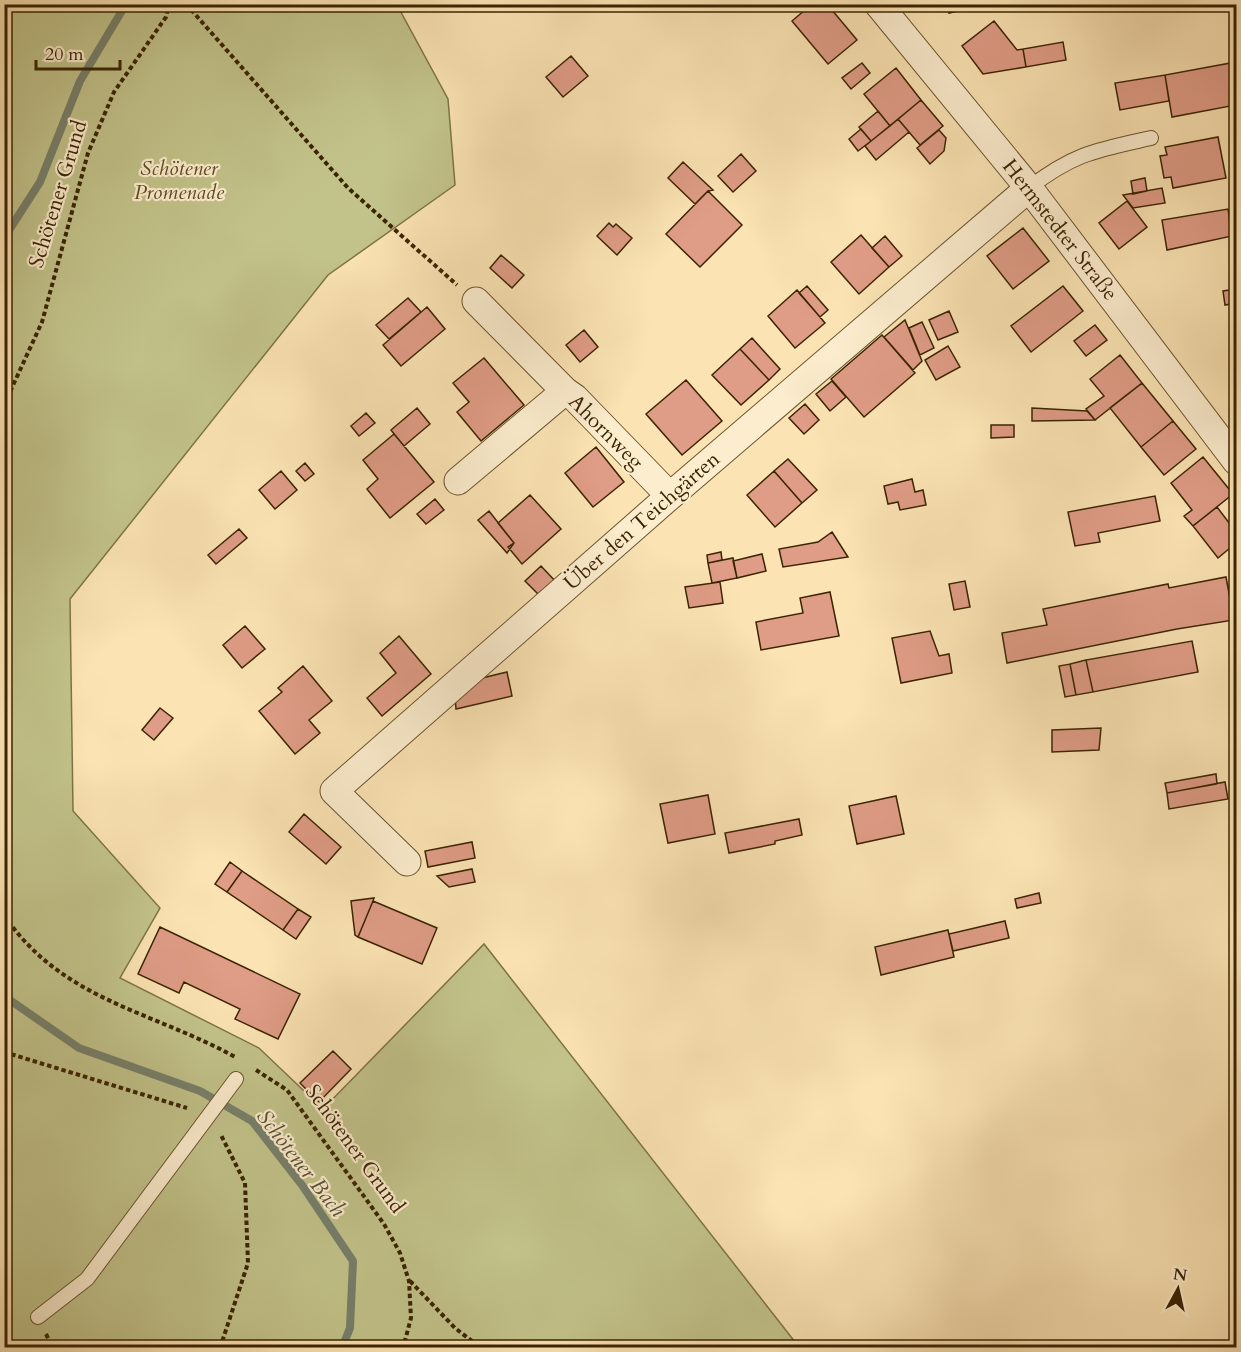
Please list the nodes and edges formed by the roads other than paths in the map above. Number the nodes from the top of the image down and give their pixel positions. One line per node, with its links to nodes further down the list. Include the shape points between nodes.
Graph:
1 (878, 4): 3 (street, Hermstedter Straße)
2 (1151, 138): 3 (lane, via 1087,152 1057,166)
3 (1029, 188): 6 (street, Hermstedter Straße); 8 (street, Über den Teichgärten)
4 (476, 301): 5 (street)
5 (565, 391): 7 (street, Ahornweg); 8 (street, Ahornweg)
6 (1236, 461)
7 (458, 482)
8 (670, 496): 9 (street, Über den Teichgärten, via 334,790)
9 (407, 862)
10 (236, 1079): 11 (lane, via 87,1279)
11 (38, 1317)

